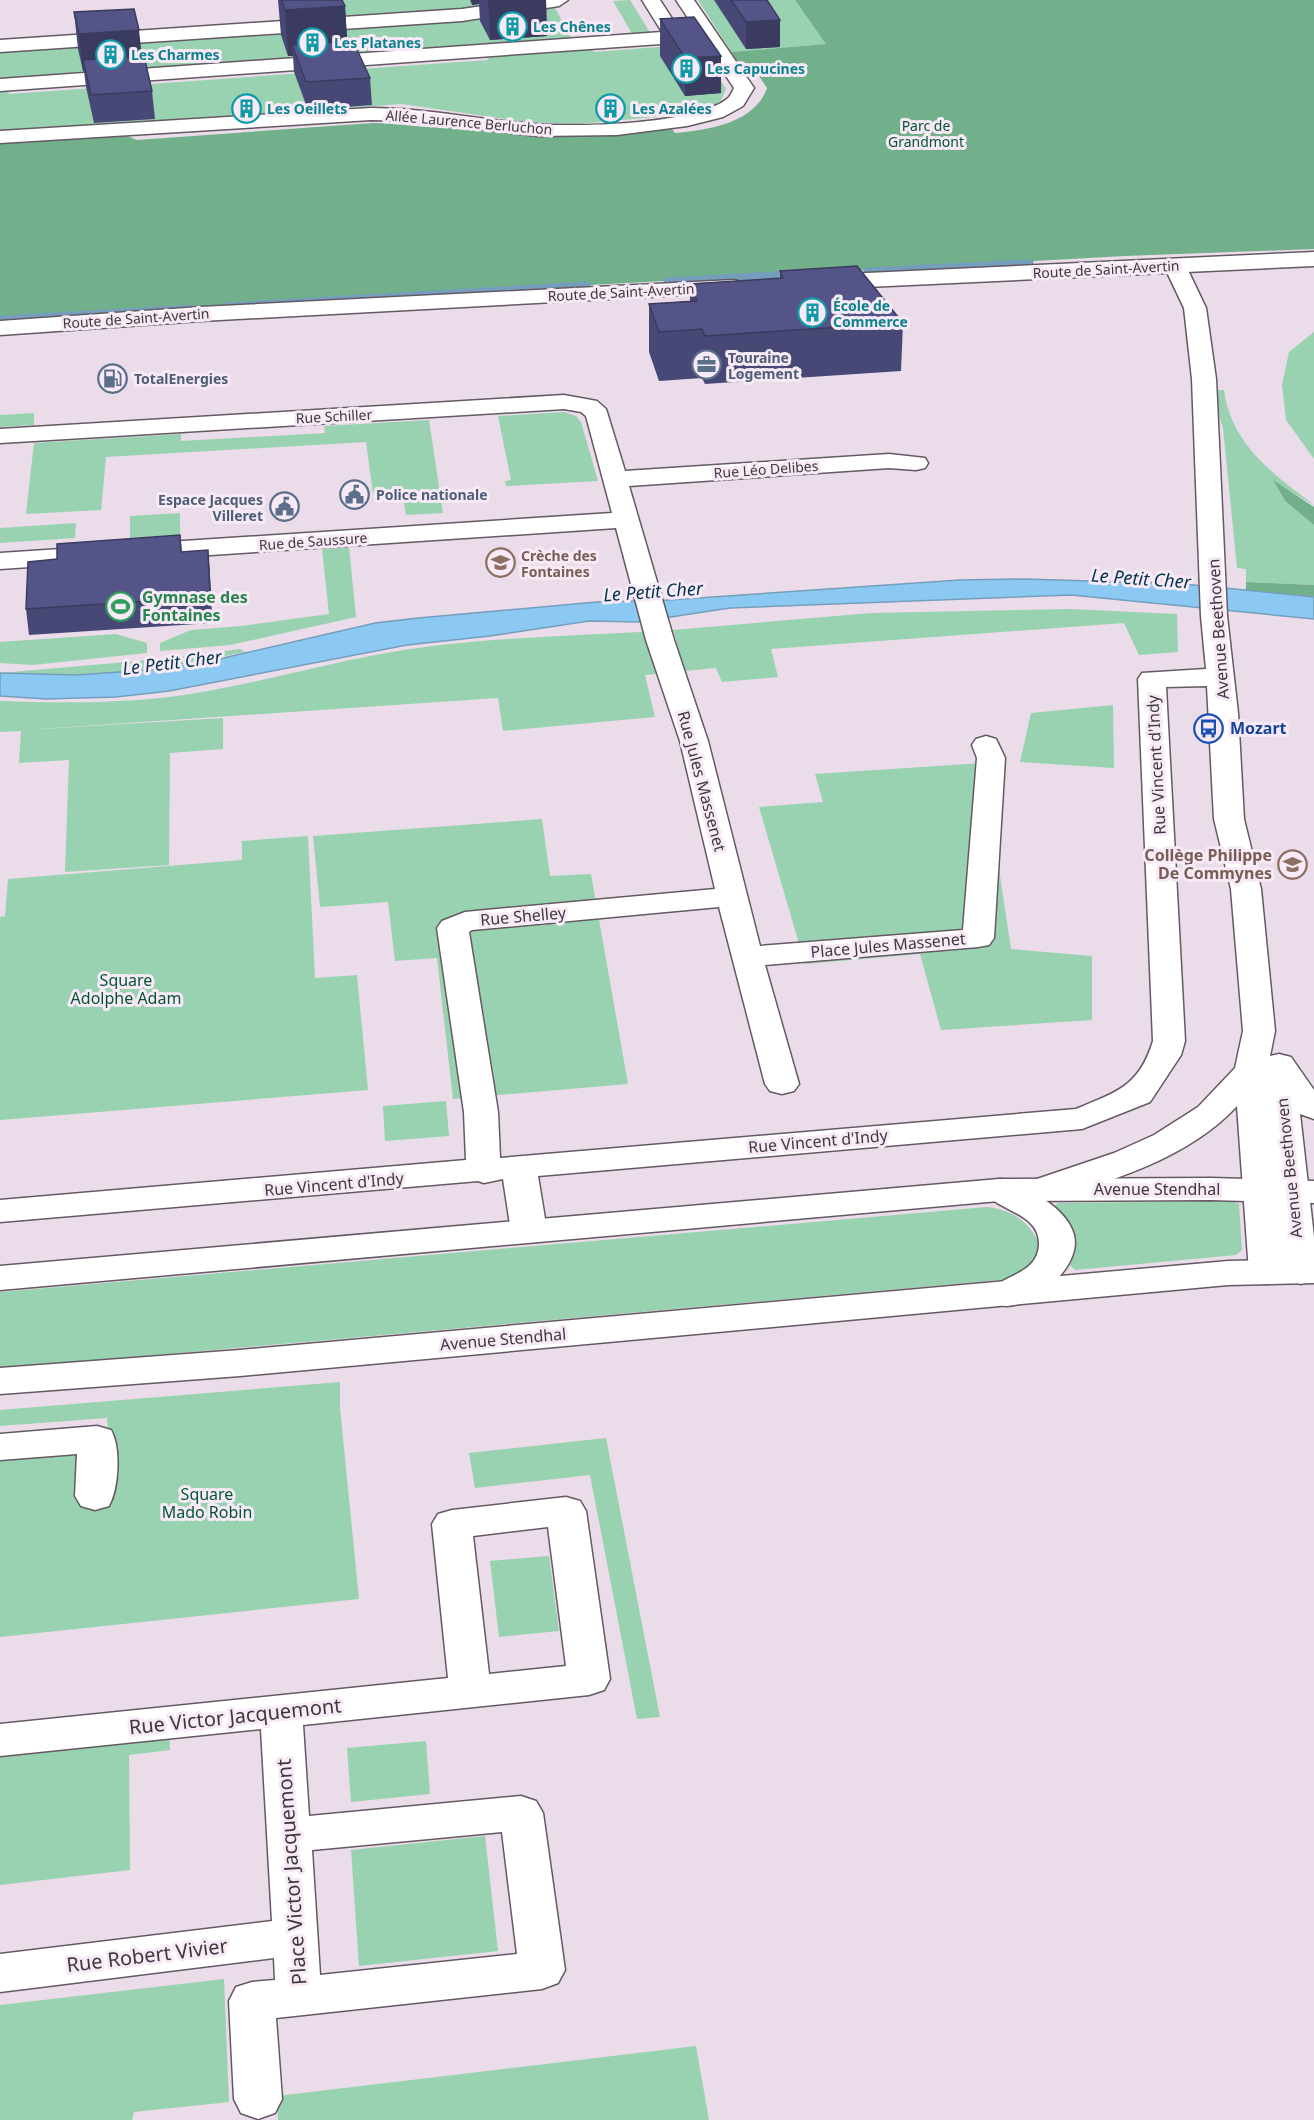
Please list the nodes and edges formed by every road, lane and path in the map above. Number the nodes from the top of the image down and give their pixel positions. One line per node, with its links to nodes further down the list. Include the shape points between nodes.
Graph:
1 (559, 0): 6 (street, via 462,15)
2 (651, 0): 5 (street)
3 (685, 0): 4 (street, Allée Laurence Berluchon)
4 (706, 35): 5 (street); 8 (street, Allée Laurence Berluchon, via 744,88 744,95 728,110 696,120 561,130 370,114)
5 (674, 37): 7 (street)
6 (0, 46)
7 (0, 85)
8 (0, 137)
9 (1314, 260): 10 (street, Route de Saint-Avertin)
10 (1180, 275): 11 (street, Route de Saint-Avertin); 12 (street, Route de Saint-Avertin); 13 (street, Route de Saint-Avertin); 21 (street, Avenue Beethoven, via 1195,308 1204,379 1214,616)
11 (1314, 278)
12 (799, 283)
13 (818, 303)
14 (0, 328): 15 (street, Route de Saint-Avertin, via 225,313 748,296)
15 (0, 343)
16 (0, 436): 18 (street, Rue Schiller, via 564,402 589,406 597,414)
17 (916, 463): 18 (street, Rue Léo Delibes, via 889,461)
18 (616, 479): 19 (street, Rue Jules Massenet)
19 (626, 520): 20 (street, Rue de Saussure); 23 (street, Rue Jules Massenet, via 694,741)
20 (0, 561)
21 (1221, 677): 25 (street, Avenue Beethoven, via 1228,819 1246,889); 28 (street, Rue Vincent d'Indy, via 1152,679 1169,1041 1165,1056 1138,1095 1082,1119)
22 (986, 745): 24 (street, Place Jules Massenet, via 991,758 978,938)
23 (732, 897): 24 (street, Rue Jules Massenet); 29 (street, Rue Shelley, via 465,921 453,928 481,1112)
24 (747, 957): 26 (street, Rue Jules Massenet)
25 (1265, 1067): 27 (street, Avenue Beethoven); 30 (street, via 1179,1136); 32 (street, Avenue Beethoven)
26 (782, 1084)
27 (1314, 1109)
28 (519, 1168): 29 (street, Rue Vincent d'Indy); 34 (street)
29 (484, 1172): 33 (street, Rue Vincent d'Indy)
30 (1043, 1189): 31 (street, Avenue Stendhal); 32 (street, Avenue Stendhal)
31 (999, 1190): 34 (street, Avenue Stendhal); 37 (street, Avenue Stendhal, via 1028,1203 1045,1217 1059,1243 1056,1255 1038,1278)
32 (1288, 1192): 35 (street, Avenue Beethoven)
33 (0, 1211)
34 (529, 1231): 36 (street, Avenue Stendhal)
35 (1294, 1272): 37 (street, Avenue Stendhal, via 1228,1273)
36 (0, 1278)
37 (1006, 1294): 38 (street, Avenue Stendhal)
38 (0, 1381)
39 (0, 1447): 40 (street, via 97,1439)
40 (95, 1496)
41 (470, 1691): 41 (street, Rue Victor Jacquemont, via 589,1679 566,1511 452,1524); 42 (street, Rue Victor Jacquemont)
42 (281, 1711): 43 (street, Rue Victor Jacquemont); 44 (street, Place Victor Jacquemont)
43 (0, 1740)
44 (289, 1835): 45 (street, Place Victor Jacquemont); 47 (street, via 521,1813 542,1970)
45 (294, 1937): 46 (street, Rue Robert Vivier); 47 (street, Place Victor Jacquemont)
46 (0, 1973)
47 (299, 1997): 48 (street, Place Victor Jacquemont, via 252,2001)
48 (258, 2099)

